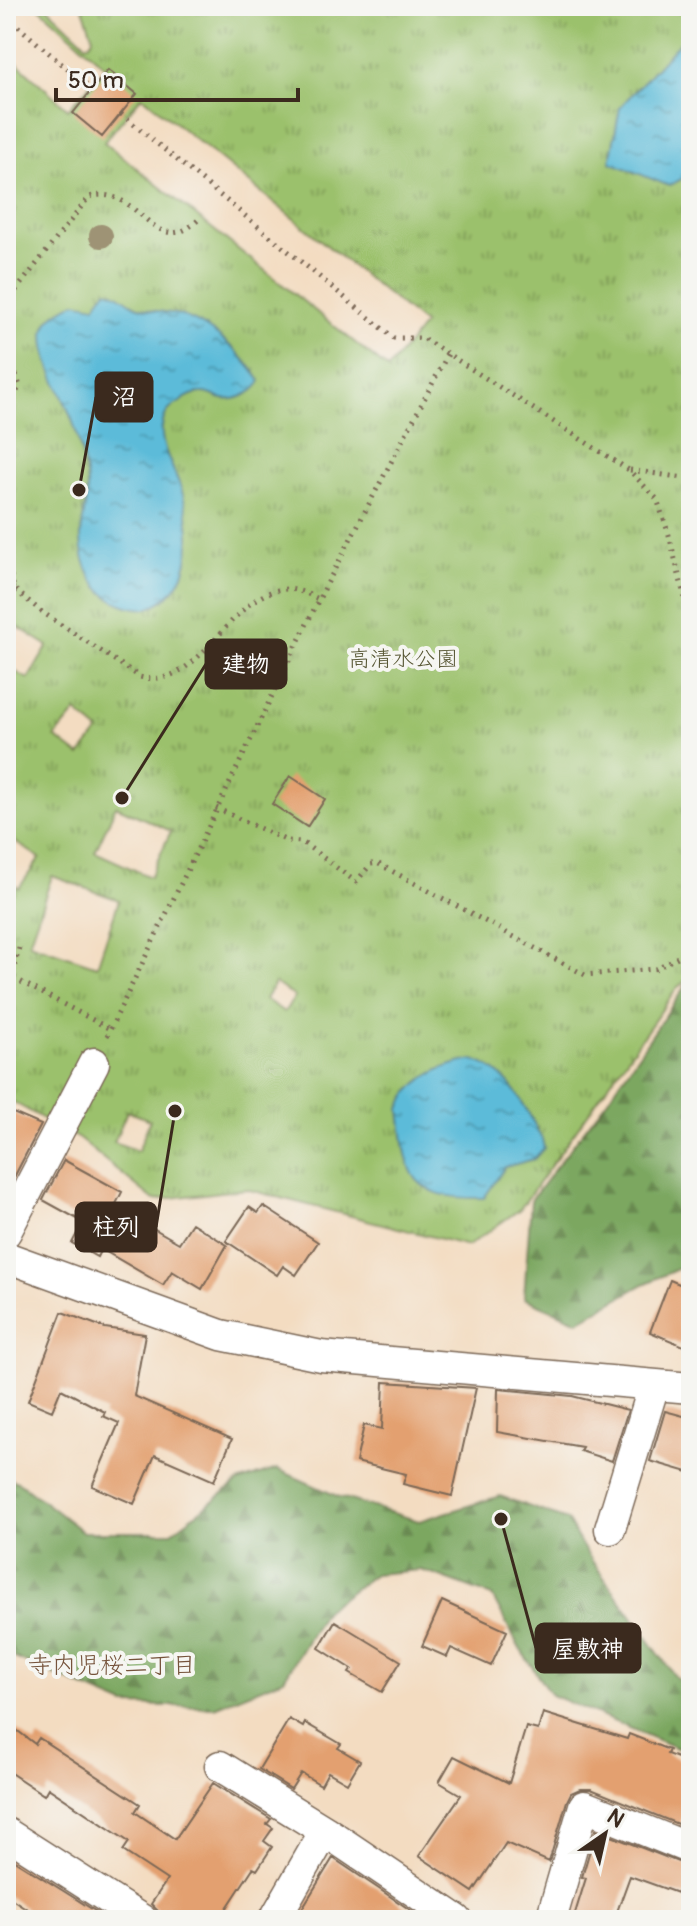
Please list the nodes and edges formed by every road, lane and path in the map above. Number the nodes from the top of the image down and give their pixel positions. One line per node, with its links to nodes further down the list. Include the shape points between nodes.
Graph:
1 (6, 16): 2 (path)
2 (92, 90)
3 (121, 114): 7 (path, via 394,338 423,338)
4 (199, 219): 5 (path, via 177,235 164,232 114,196 89,197)
5 (6, 303)
6 (6, 344): 8 (path, via 20,386)
7 (448, 354): 9 (path); 15 (path)
8 (6, 410)
9 (629, 470): 10 (path); 16 (path, via 657,499)
10 (691, 479)
11 (6, 552): 13 (path)
12 (6, 583): 13 (path)
13 (14, 589): 14 (path); 15 (path, via 140,677 152,680 190,664 254,600 289,589)
14 (6, 593)
15 (319, 599): 17 (path)
16 (691, 623)
17 (216, 808): 19 (path, via 287,841 302,842 356,882 377,863 585,975 655,969); 20 (path)
18 (19, 948): 20 (path, via 12,977)
19 (691, 950)
20 (110, 1029): 21 (path)
21 (94, 1063): 22 (street)
22 (6, 1232)
23 (6, 1257): 24 (street, via 221,1335 321,1356)
24 (654, 1385): 25 (street); 26 (street)
25 (691, 1388)
26 (610, 1529)
27 (220, 1766): 28 (street)
28 (325, 1831): 32 (street); 33 (street)
29 (6, 1833): 31 (street)
30 (691, 1849): 34 (street, via 584,1806)
31 (142, 1920)
32 (274, 1920)
33 (457, 1920)
34 (551, 1920)

